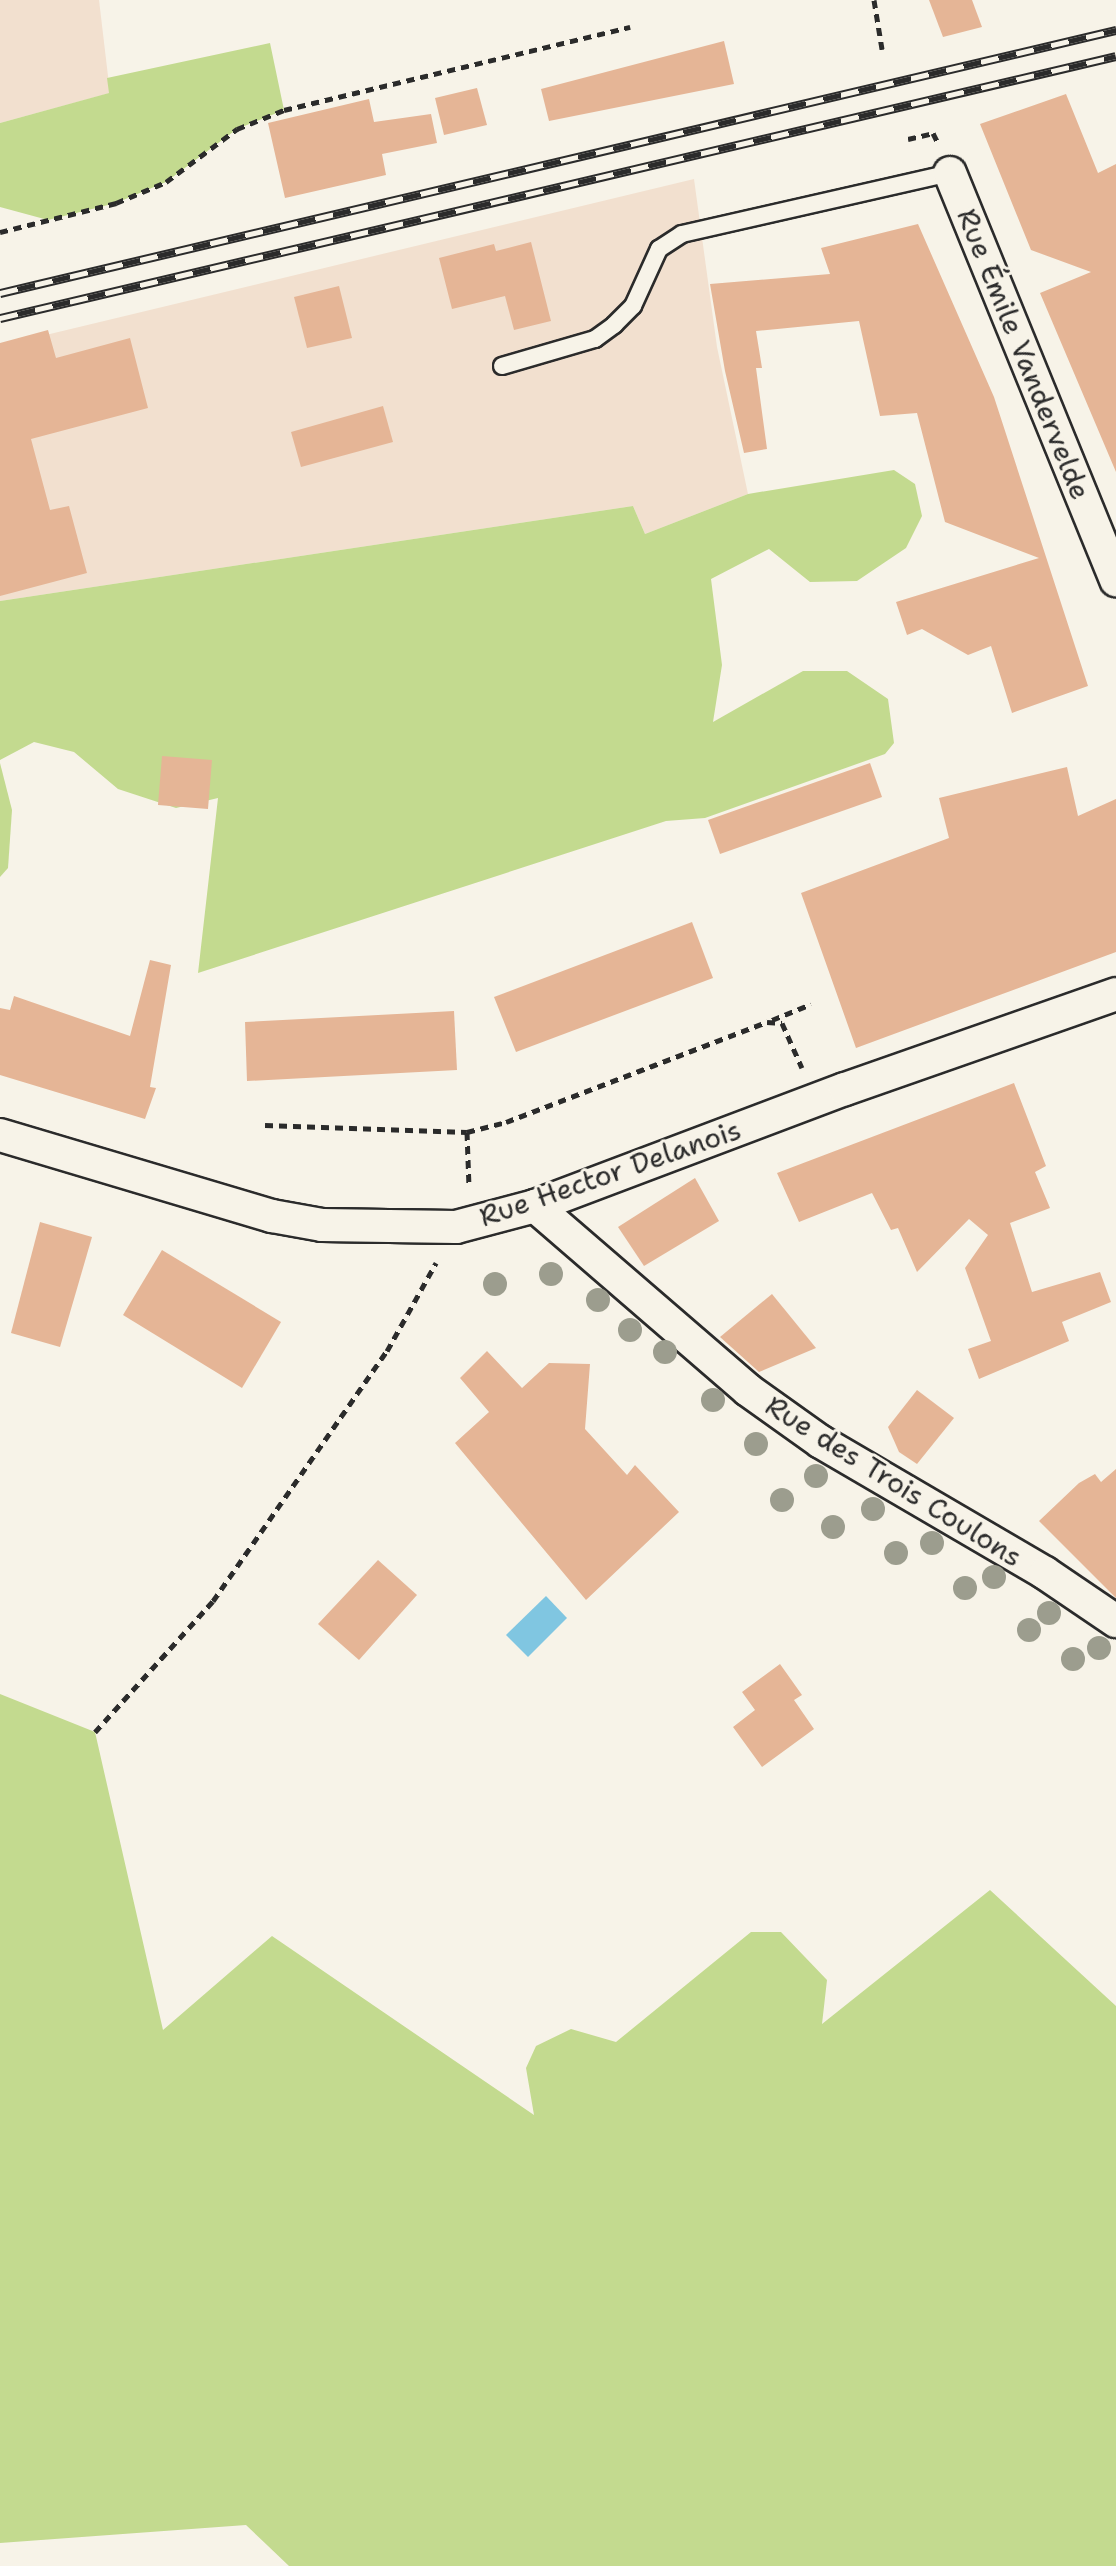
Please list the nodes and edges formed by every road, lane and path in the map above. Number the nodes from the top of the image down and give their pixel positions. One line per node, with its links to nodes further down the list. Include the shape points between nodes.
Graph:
1 (874, 0): 3 (path)
2 (630, 27): 7 (path, via 284,110 237,129 166,182 116,203)
3 (882, 49)
4 (933, 133): 5 (path)
5 (908, 139)
6 (950, 173): 8 (lane, via 682,234 659,249 633,306 595,339); 9 (street, Rue Émile Vandervelde)
7 (0, 232)
8 (502, 366)
9 (1116, 580)
10 (1116, 994): 13 (street, Rue Hector Delanois)
11 (811, 1004): 12 (path)
12 (767, 1022): 13 (path, via 782,1023 791,1035); 15 (path, via 506,1122)
13 (813, 1101): 17 (street, Rue Hector Delanois)
14 (265, 1125): 15 (path)
15 (467, 1132): 18 (path)
16 (0, 1135): 18 (street, Rue Hector Delanois, via 272,1216 335,1226)
17 (535, 1206): 18 (street, Rue Hector Delanois); 19 (street, Rue des Trois Coulons, via 748,1390 821,1442 1045,1573)
18 (463, 1225): 20 (path, via 387,1351 213,1601)
19 (1116, 1621)
20 (95, 1732)

